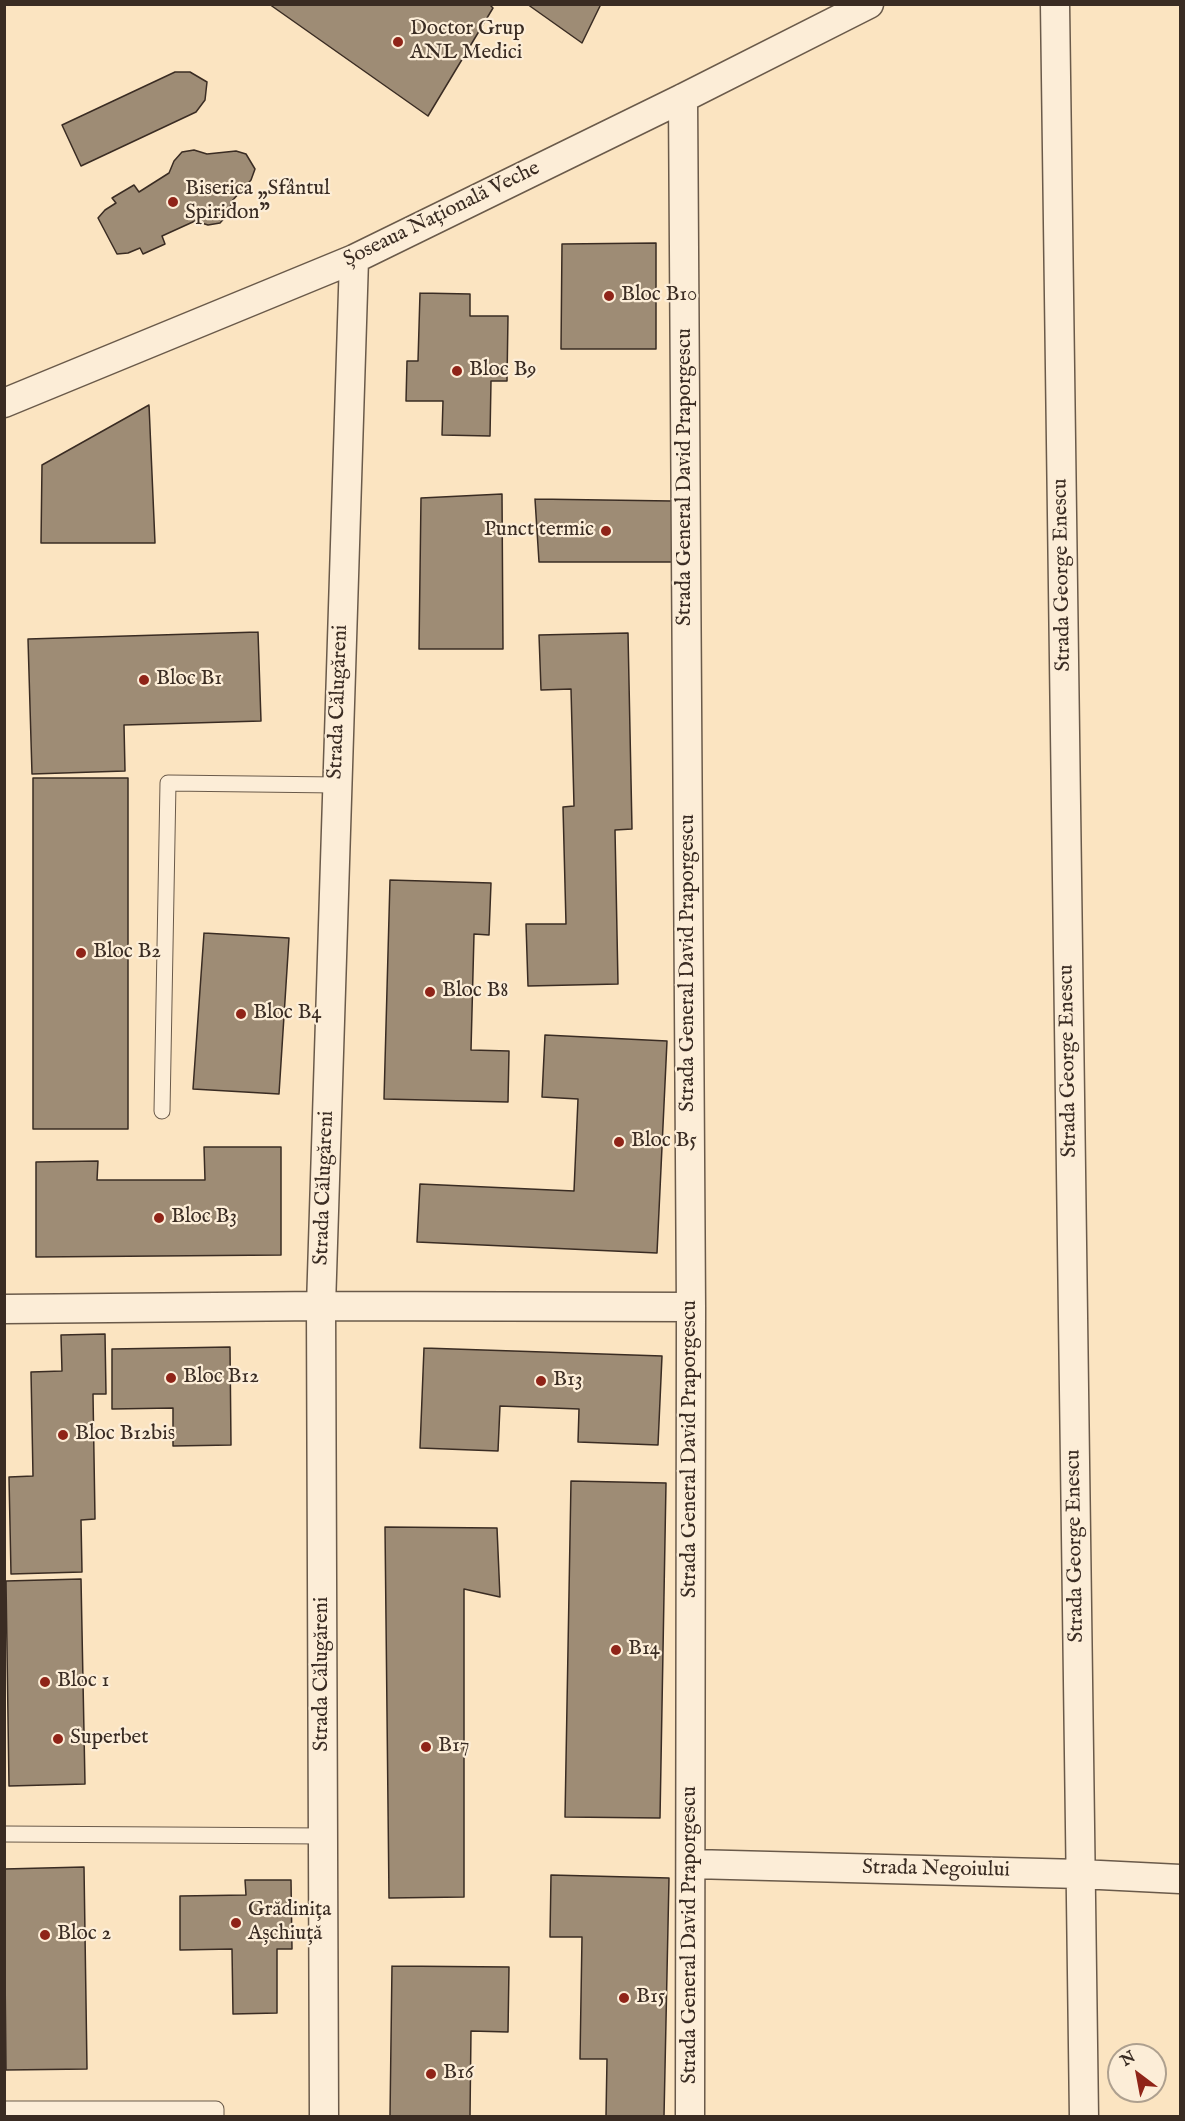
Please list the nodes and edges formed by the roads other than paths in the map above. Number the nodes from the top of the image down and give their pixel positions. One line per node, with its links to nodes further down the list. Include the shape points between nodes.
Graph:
1 (869, 4): 3 (street, Șoseaua Națională Veche)
2 (1055, 4): 14 (street, Strada George Enescu)
3 (683, 98): 4 (street, Șoseaua Națională Veche); 9 (street, Strada General David Praporgescu)
4 (354, 259): 5 (street, Șoseaua Națională Veche); 6 (street, Strada Călugăreni)
5 (4, 403)
6 (337, 785): 7 (lane, via 168,783); 8 (street, Strada Călugăreni)
7 (162, 1111)
8 (321, 1306): 9 (street); 10 (street); 12 (street, Strada Călugăreni)
9 (691, 1307): 13 (street, Strada General David Praporgescu)
10 (4, 1309)
11 (4, 1834): 12 (lane)
12 (324, 1836): 18 (street, Strada Călugăreni)
13 (692, 1864): 14 (street, Strada Negoiului); 19 (street, Strada General David Praporgescu)
14 (1080, 1874): 15 (street, Strada Negoiului); 20 (street, Strada George Enescu)
15 (1180, 1879)
16 (4, 2109): 17 (lane, via 216,2109)
17 (216, 2116)
18 (324, 2116)
19 (690, 2116)
20 (1084, 2116)

